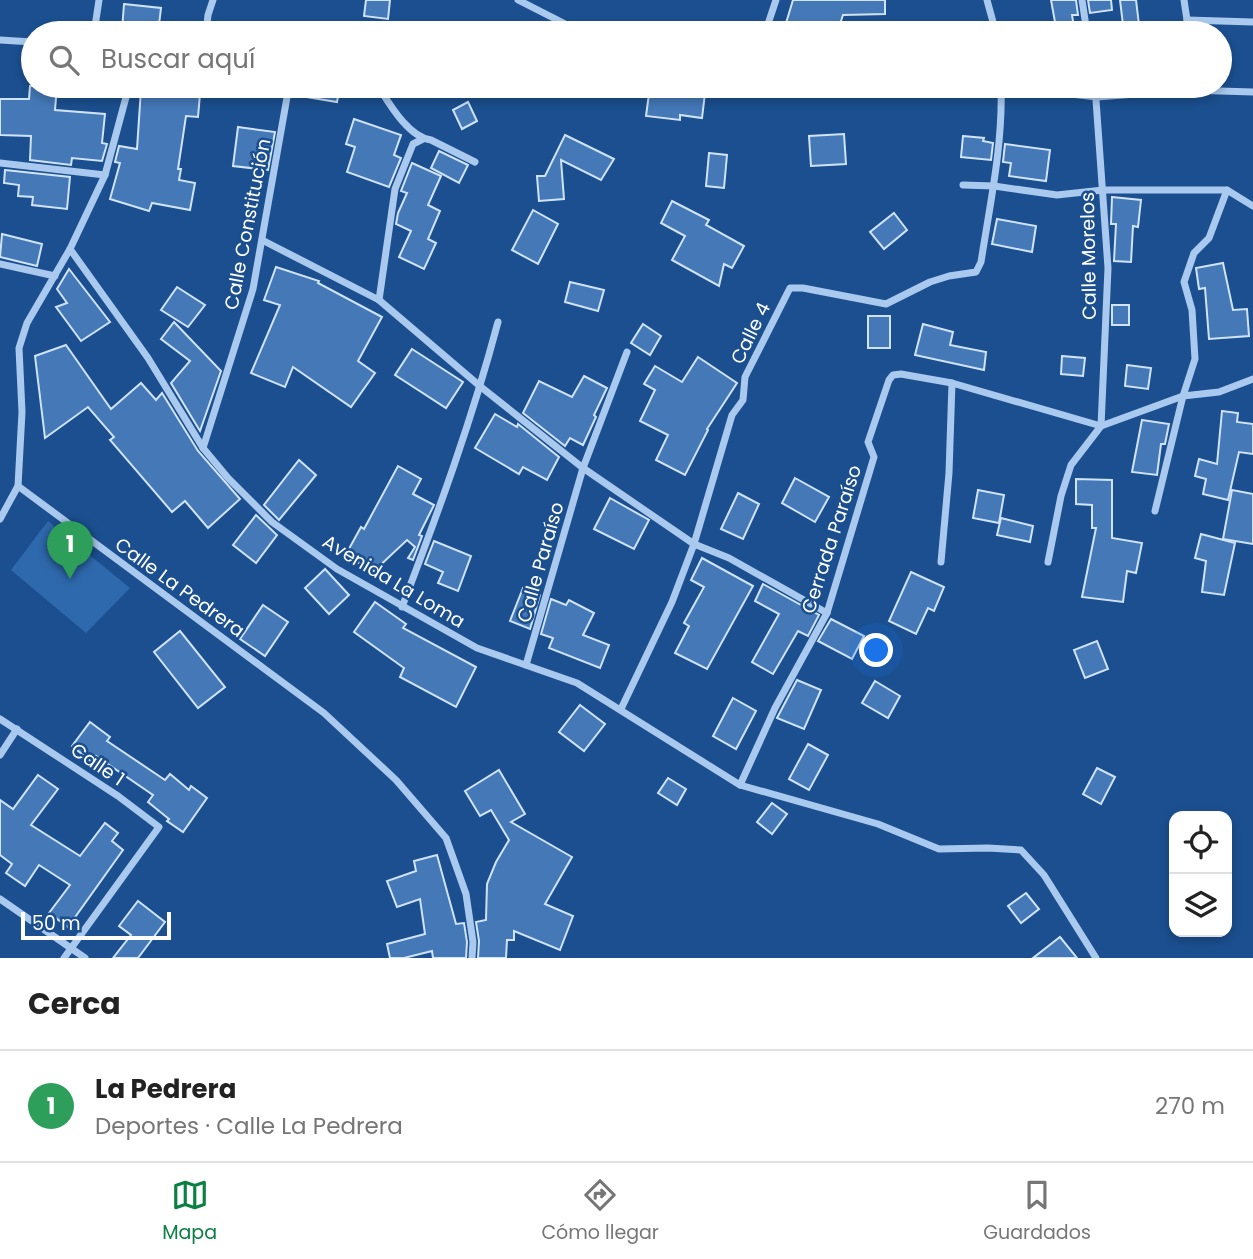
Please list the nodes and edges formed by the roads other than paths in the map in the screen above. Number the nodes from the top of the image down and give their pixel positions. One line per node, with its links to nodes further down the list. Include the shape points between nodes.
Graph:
1 (99, 0): 9 (street)
2 (213, 0): 10 (street)
3 (518, 0): 11 (street)
4 (776, 0): 12 (street)
5 (987, 0): 13 (street)
6 (1083, 0): 14 (street)
7 (1184, 0): 8 (street)
8 (1187, 20): 15 (street)
9 (96, 21)
10 (207, 21)
11 (559, 21)
12 (769, 21)
13 (993, 21)
14 (1086, 21)
15 (1220, 21)
16 (1232, 21): 17 (street)
17 (1253, 22)
18 (0, 40): 19 (street)
19 (21, 42)
20 (1232, 90): 21 (street)
21 (1253, 92)
22 (126, 98): 30 (street)
23 (287, 98): 36 (street, Calle Constitución)
24 (385, 98): 27 (street, via 393,112)
25 (1001, 98): 32 (street, Calle 4)
26 (1097, 98): 33 (street, Calle Morelos)
27 (423, 139): 28 (street); 40 (street, via 413,144 395,189)
28 (475, 162)
29 (0, 163): 30 (street)
30 (105, 175): 37 (street)
31 (963, 184): 32 (street)
32 (994, 186): 33 (street, via 1057,195); 53 (street, Calle 4, via 976,272 930,282 886,303 790,288 745,377 743,400 732,415)
33 (1103, 190): 34 (street); 47 (street, Calle Morelos, via 1108,268)
34 (1227, 190): 35 (street); 46 (street, via 1209,238 1194,253 1184,282 1192,310 1195,359)
35 (1253, 206)
36 (262, 240): 40 (street); 48 (street, Calle Constitución, via 254,289)
37 (70, 249): 39 (street); 48 (street, Avenida La Loma, via 148,359)
38 (0, 264): 39 (street)
39 (55, 276): 50 (street, via 27,323 19,348)
40 (379, 300): 45 (street)
41 (498, 322): 45 (street)
42 (627, 352): 49 (street)
43 (1253, 379): 46 (street, via 1219,392)
44 (952, 383): 47 (street); 54 (street); 57 (street, Cerrada Paraíso, via 901,374 889,380 868,442 874,457)
45 (481, 387): 49 (street); 56 (street)
46 (1183, 396): 47 (street); 51 (street)
47 (1101, 426): 55 (street, via 1071,465)
48 (203, 448): 56 (street, Avenida La Loma, via 272,522 337,569)
49 (583, 468): 53 (street); 58 (street, Calle Paraíso)
50 (18, 486): 52 (street); 68 (street, Calle La Pedrera, via 324,713 396,780 446,838 466,894)
51 (1155, 511)
52 (0, 519)
53 (694, 544): 57 (street, via 729,558); 59 (street, Calle 4)
54 (941, 562)
55 (1048, 562)
56 (402, 607): 58 (street, Avenida La Loma, via 477,648)
57 (827, 613): 63 (street, Cerrada Paraíso, via 775,708)
58 (526, 665): 59 (street, Avenida La Loma, via 577,682)
59 (621, 709): 63 (street, Avenida La Loma)
60 (0, 719): 61 (street, Calle 1)
61 (17, 729): 62 (street); 65 (street, Calle 1, via 159,827)
62 (0, 755)
63 (740, 785): 69 (street, Avenida La Loma, via 878,824 939,849 1021,850 1044,875)
64 (0, 899): 65 (street)
65 (71, 948): 66 (street); 67 (street)
66 (64, 958)
67 (85, 958)
68 (472, 958)
69 (1096, 958)

